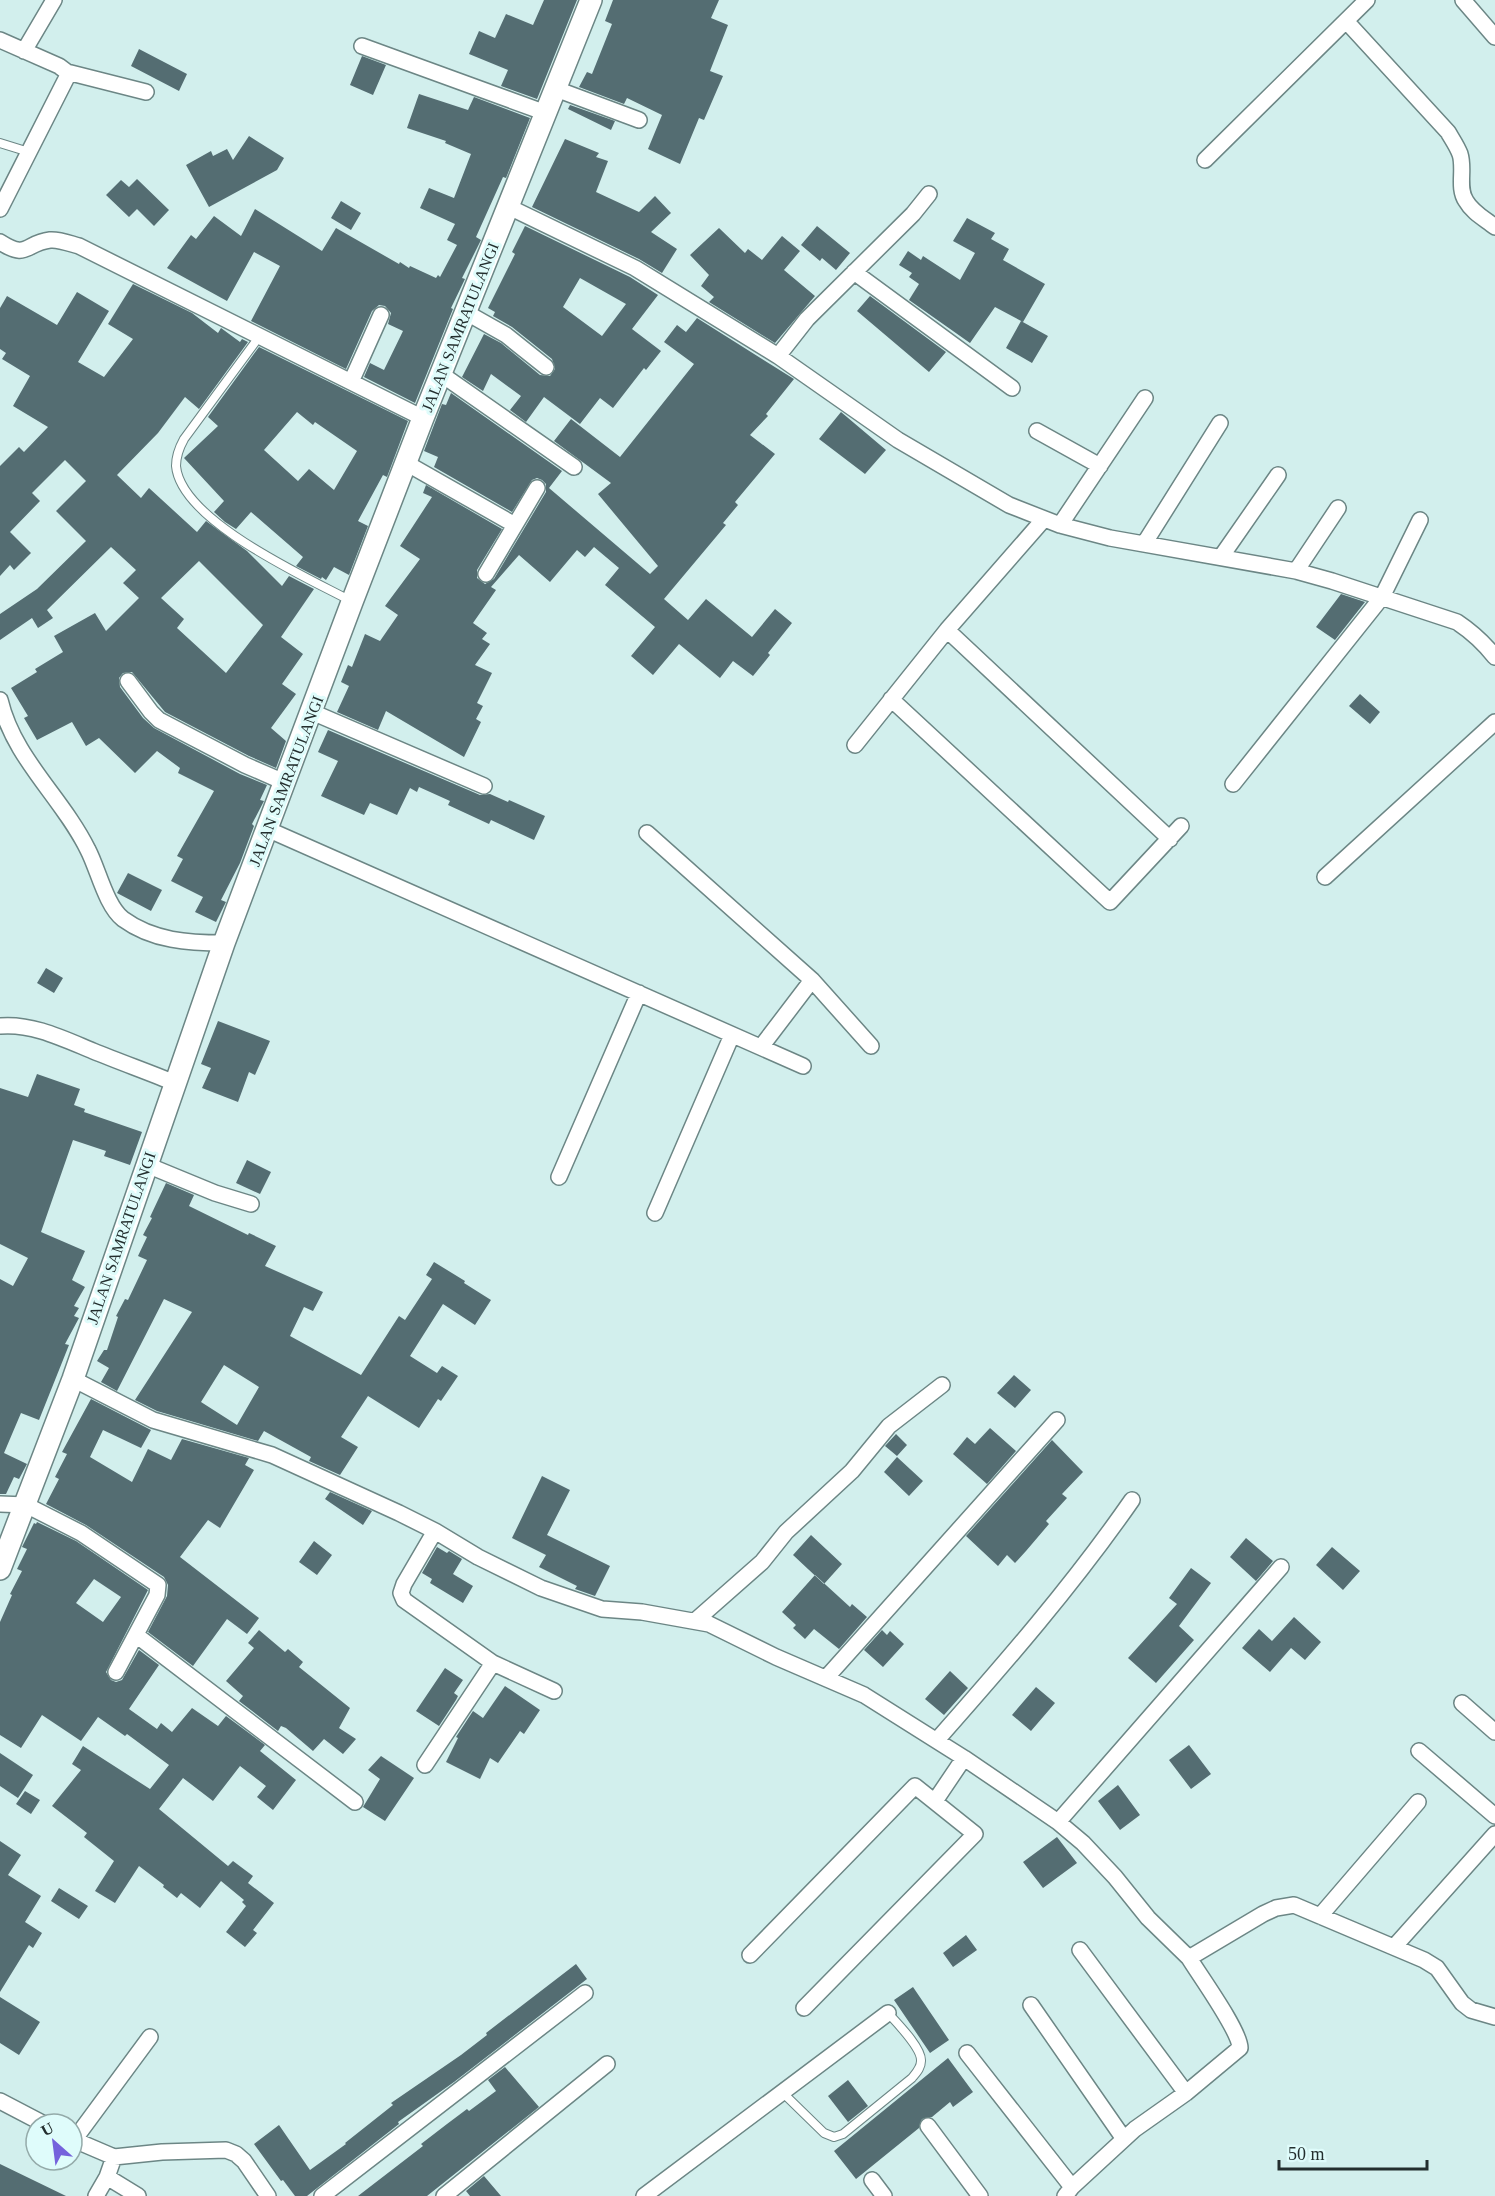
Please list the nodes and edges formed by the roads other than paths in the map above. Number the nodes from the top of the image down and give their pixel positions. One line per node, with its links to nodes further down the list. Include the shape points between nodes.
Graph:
1 (54, 0): 9 (street)
2 (591, 0): 11 (main road, JALAN SAMRATULANGI)
3 (1367, 0): 5 (street)
4 (1463, 0): 6 (street)
5 (1347, 22): 17 (street); 21 (street, via 1448,132 1460,154 1466,202)
6 (1495, 37)
7 (0, 40): 9 (street)
8 (362, 46): 13 (street)
9 (24, 51): 10 (street)
10 (67, 72): 12 (street); 16 (street)
11 (556, 89): 13 (main road, JALAN SAMRATULANGI); 14 (street)
12 (146, 92)
13 (546, 113): 19 (main road, JALAN SAMRATULANGI)
14 (639, 120)
15 (0, 143): 16 (lane)
16 (29, 152): 20 (street)
17 (1205, 160)
18 (929, 194): 23 (street)
19 (509, 207): 24 (main road, JALAN SAMRATULANGI); 27 (street, via 635,268)
20 (0, 209)
21 (1495, 227)
22 (0, 242): 26 (street, via 15,251 57,241 79,246)
23 (854, 272): 27 (street, via 807,319); 31 (street)
24 (467, 312): 28 (street, via 506,335); 29 (main road, JALAN SAMRATULANGI)
25 (381, 315): 30 (street)
26 (259, 337): 30 (street); 51 (lane, via 184,439 177,452 179,477 201,510 239,540)
27 (778, 356): 42 (street, via 907,445 982,491)
28 (546, 367)
29 (441, 374): 33 (main road, JALAN SAMRATULANGI); 38 (street)
30 (351, 382): 33 (street)
31 (1012, 388)
32 (1145, 398): 37 (street)
33 (423, 418): 36 (main road, JALAN SAMRATULANGI)
34 (1220, 423): 46 (street)
35 (1037, 431): 37 (street)
36 (406, 463): 44 (street); 51 (main road, JALAN SAMRATULANGI)
37 (1100, 466): 45 (street)
38 (574, 467)
39 (1278, 475): 47 (street)
40 (537, 488): 44 (street)
41 (1338, 508): 48 (street)
42 (1044, 519): 45 (street); 52 (street)
43 (1420, 520): 50 (street)
44 (515, 525): 49 (street)
45 (1060, 525): 46 (street)
46 (1144, 544): 47 (street)
47 (1221, 557): 48 (street)
48 (1296, 571): 50 (street)
49 (486, 574)
50 (1382, 597): 53 (street, via 1457,622); 61 (street)
51 (352, 602): 57 (main road, JALAN SAMRATULANGI)
52 (947, 630): 55 (street); 66 (street)
53 (1495, 657)
54 (128, 681): 60 (street, via 159,720)
55 (891, 699): 59 (street); 66 (street, via 1110,902)
56 (0, 700): 68 (street, via 6,722 25,759 80,831 117,912 131,924 176,942)
57 (312, 712): 60 (main road, JALAN SAMRATULANGI); 62 (street)
58 (1495, 722): 67 (street)
59 (855, 745)
60 (284, 782): 64 (main road, JALAN SAMRATULANGI)
61 (1233, 784)
62 (484, 786)
63 (1181, 826): 66 (street)
64 (267, 829): 68 (main road, JALAN SAMRATULANGI); 70 (street)
65 (647, 833): 69 (street)
66 (1170, 839)
67 (1325, 877)
68 (224, 943): 76 (main road, JALAN SAMRATULANGI)
69 (812, 980): 73 (street); 74 (street)
70 (639, 993): 72 (street); 78 (street)
71 (0, 1026): 76 (street, via 60,1038)
72 (732, 1035): 74 (street); 80 (street)
73 (871, 1046)
74 (761, 1047): 75 (street)
75 (803, 1066)
76 (175, 1083): 77 (main road, JALAN SAMRATULANGI)
77 (147, 1165): 79 (street); 81 (main road, JALAN SAMRATULANGI)
78 (559, 1177)
79 (251, 1204)
80 (655, 1213)
81 (73, 1379): 86 (main road, JALAN SAMRATULANGI); 87 (street, via 153,1420 272,1455)
82 (942, 1385): 90 (street, via 889,1426 852,1471 786,1532 762,1562)
83 (1057, 1420): 94 (street)
84 (1132, 1500): 98 (street, via 1093,1555)
85 (0, 1504): 86 (street)
86 (26, 1505): 89 (main road, JALAN SAMRATULANGI); 91 (street, via 81,1533 158,1585 157,1595)
87 (435, 1531): 90 (street, via 478,1557 569,1598 602,1609); 92 (street, via 404,1584 404,1600)
88 (1281, 1567): 106 (street)
89 (0, 1569)
90 (695, 1621): 94 (street, via 728,1631)
91 (136, 1635): 93 (street); 103 (street)
92 (493, 1663): 95 (street); 101 (street)
93 (116, 1672)
94 (826, 1678): 98 (street, via 864,1695)
95 (554, 1691)
96 (1462, 1703): 97 (street)
97 (1495, 1732)
98 (937, 1740): 100 (street)
99 (1419, 1751): 105 (street)
100 (964, 1758): 102 (street); 106 (street)
101 (425, 1765)
102 (935, 1801): 111 (street, via 915,1786); 115 (street, via 975,1834)
103 (355, 1802)
104 (1418, 1802): 108 (street)
105 (1495, 1816)
106 (1058, 1822): 112 (street, via 1083,1843 1148,1918)
107 (1495, 1834): 109 (street)
108 (1320, 1916): 109 (street); 112 (street, via 1294,1905 1276,1908)
109 (1394, 1947): 117 (street, via 1437,1968 1471,2010)
110 (1080, 1950): 122 (street)
111 (750, 1955)
112 (1189, 1958): 122 (street, via 1240,2046)
113 (585, 1993): 137 (street)
114 (1031, 2005): 127 (street)
115 (804, 2008)
116 (888, 2013): 121 (street); 121 (lane, via 919,2050 920,2068 843,2134 834,2137 824,2133)
117 (1495, 2017)
118 (150, 2037): 125 (street)
119 (967, 2053): 132 (street)
120 (607, 2064): 133 (street)
121 (783, 2093): 138 (street)
122 (1186, 2093): 127 (street)
123 (0, 2101): 124 (street)
124 (24, 2114)
125 (84, 2124)
126 (928, 2126): 140 (street)
127 (1124, 2139): 132 (street)
128 (84, 2144): 129 (street)
129 (114, 2157): 130 (street); 136 (street, via 226,2150 244,2161)
130 (107, 2177): 134 (street); 135 (street)
131 (872, 2180): 139 (street)
132 (1068, 2191)
133 (452, 2193)
134 (96, 2196)
135 (138, 2196)
136 (268, 2196)
137 (322, 2196)
138 (644, 2196)
139 (884, 2196)
140 (980, 2196)

